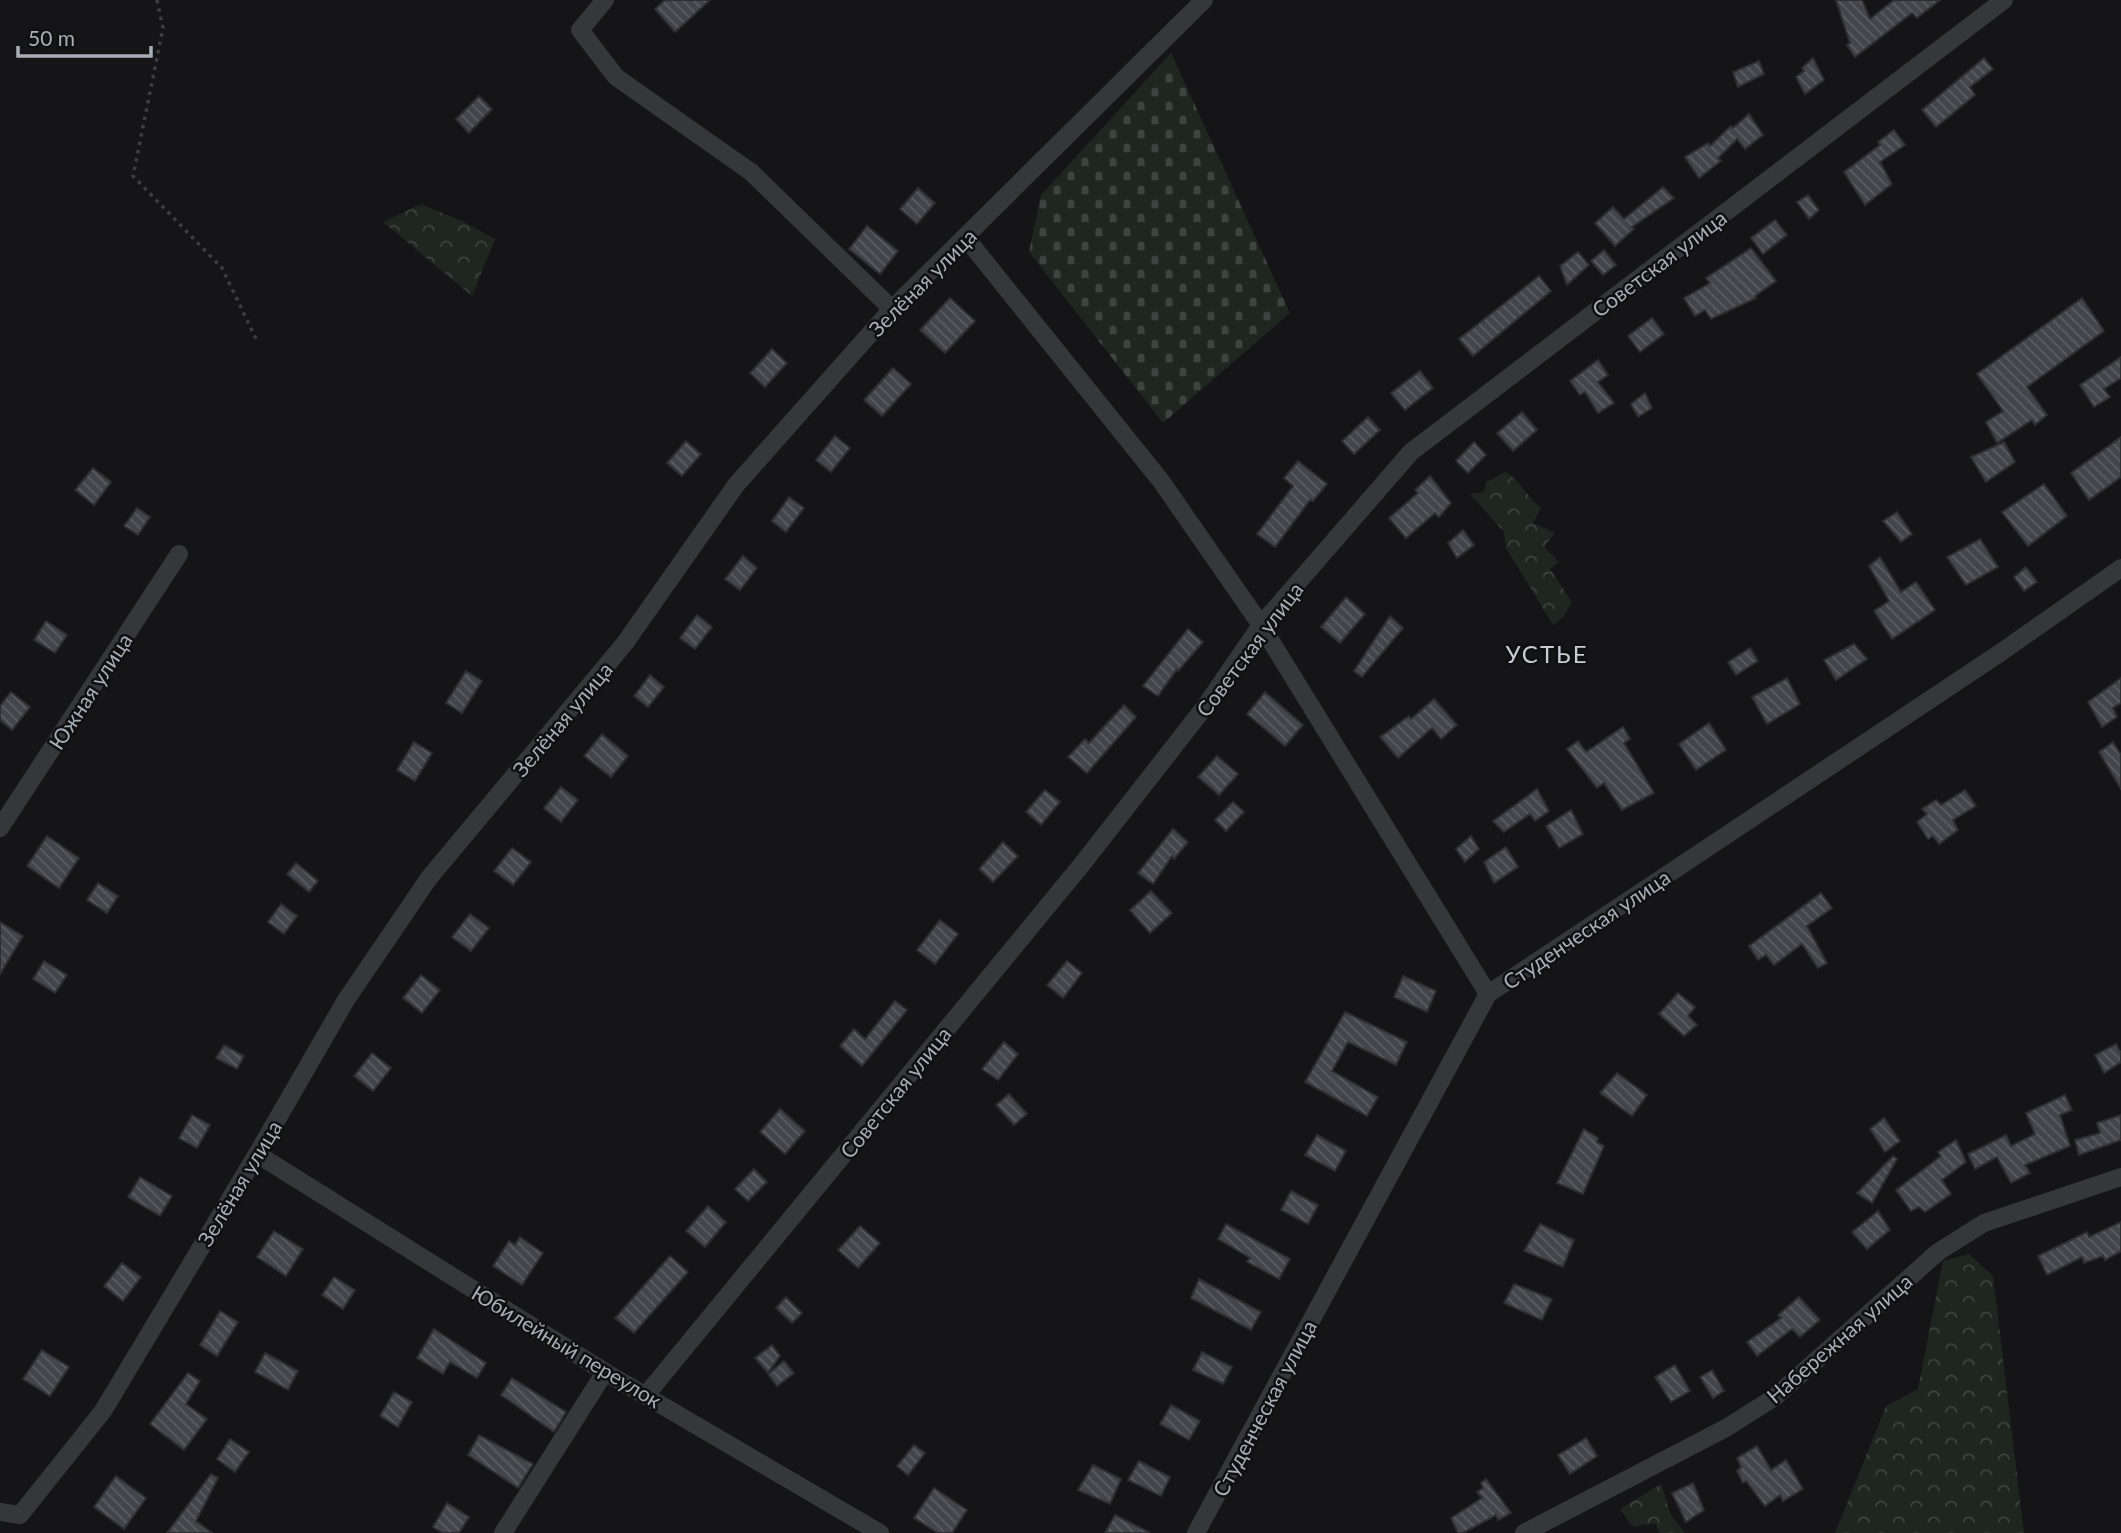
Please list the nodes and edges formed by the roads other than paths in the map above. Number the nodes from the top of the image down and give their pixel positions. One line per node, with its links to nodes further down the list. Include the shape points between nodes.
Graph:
1 (605, 0): 5 (street, via 580,30 616,77 751,172)
2 (1204, 0): 4 (street, Зелёная улица)
3 (2004, 0): 8 (street, Советская улица, via 1411,452)
4 (966, 238): 5 (street, Зелёная улица); 8 (street, via 1161,481)
5 (892, 309): 11 (street, Зелёная улица, via 736,485 625,643 429,878 346,1000)
6 (179, 554): 9 (street, Южная улица)
7 (2121, 568): 10 (street, Студенческая улица)
8 (1261, 625): 10 (street); 14 (street, Советская улица, via 1205,708 1083,863)
9 (0, 828)
10 (1488, 994): 18 (street, Студенческая улица)
11 (257, 1154): 13 (street, Юбилейный переулок); 15 (street, Зелёная улица, via 103,1411 20,1515)
12 (2121, 1177): 19 (street, Набережная улица, via 1983,1223 1938,1252 1775,1397 1726,1428)
13 (604, 1372): 14 (street, Юбилейный переулок); 16 (street)
14 (646, 1395): 17 (street, Юбилейный переулок)
15 (0, 1512)
16 (503, 1533)
17 (880, 1533)
18 (1196, 1533)
19 (1524, 1533)

